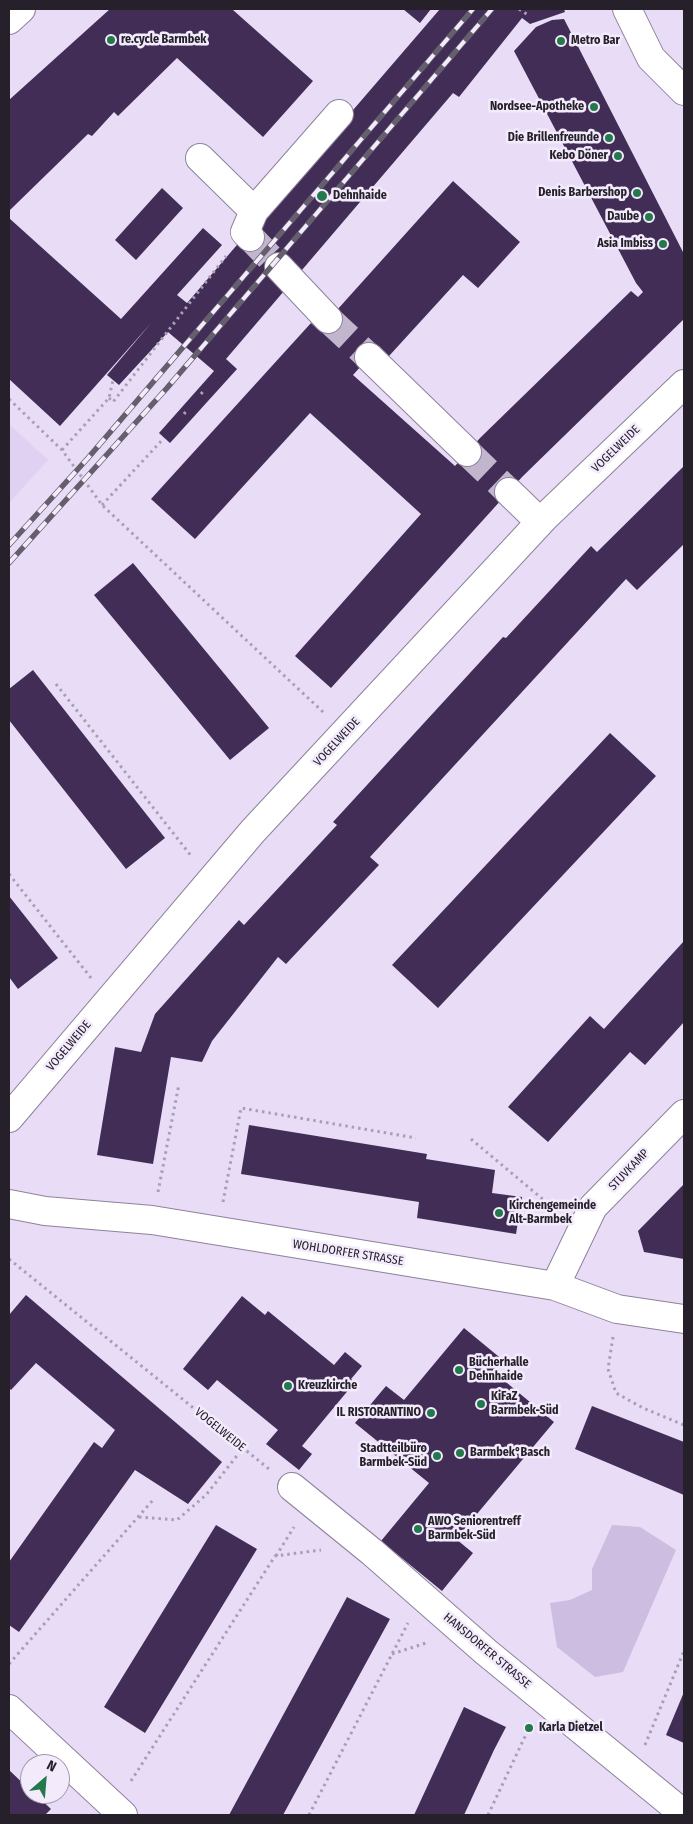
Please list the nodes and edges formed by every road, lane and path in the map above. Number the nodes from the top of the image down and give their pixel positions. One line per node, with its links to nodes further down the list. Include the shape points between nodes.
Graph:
1 (21, 9): 5 (street)
2 (518, 9): 4 (path)
3 (627, 9): 6 (street, via 651,58)
4 (528, 15)
5 (9, 20)
6 (684, 91)
7 (339, 114): 9 (street)
8 (200, 158): 9 (street)
9 (249, 226): 17 (path, via 113,402)
10 (279, 267): 11 (street)
11 (328, 319)
12 (369, 357): 23 (street)
13 (113, 380): 17 (path)
14 (684, 384): 26 (street, VOGELWEIDE)
15 (205, 390): 16 (path)
16 (201, 394)
17 (109, 398): 22 (path)
18 (9, 399): 22 (path)
19 (187, 410): 20 (path)
20 (184, 414)
21 (164, 438): 25 (path)
22 (62, 450): 25 (path)
23 (467, 452)
24 (509, 492): 26 (street)
25 (102, 506): 28 (path)
26 (540, 522): 28 (street, VOGELWEIDE)
27 (56, 684): 30 (path)
28 (345, 733): 30 (street, VOGELWEIDE)
29 (9, 874): 31 (path)
30 (211, 881): 31 (street, VOGELWEIDE)
31 (108, 1000): 34 (street, VOGELWEIDE)
32 (179, 1084): 38 (path)
33 (684, 1114): 40 (street, STUVKAMP, via 593,1207)
34 (9, 1118)
35 (416, 1138): 39 (path, via 241,1108)
36 (471, 1139): 40 (path)
37 (9, 1204): 38 (street, WOHLDORFER STRASSE, via 45,1211)
38 (152, 1220): 39 (street, WOHLDORFER STRASSE)
39 (217, 1232): 42 (street, WOHLDORFER STRASSE)
40 (581, 1232): 42 (street, STUVKAMP)
41 (9, 1259): 46 (path, VOGELWEIDE)
42 (555, 1286): 43 (street, WOHLDORFER STRASSE)
43 (617, 1309): 44 (street, WOHLDORFER STRASSE); 45 (path, via 608,1369 616,1393)
44 (684, 1319)
45 (684, 1425)
46 (243, 1448): 47 (path, VOGELWEIDE); 49 (path, via 206,1494 177,1520)
47 (292, 1487): 51 (street, HANSDORFER STRASSE)
48 (153, 1500): 49 (path)
49 (139, 1516): 53 (path)
50 (327, 1553): 57 (path, via 319,1549 275,1556)
51 (422, 1596): 54 (street, HANSDORFER STRASSE); 59 (path)
52 (684, 1651): 56 (path)
53 (9, 1664)
54 (543, 1698): 56 (street, HANSDORFER STRASSE); 60 (path)
55 (9, 1709): 57 (street)
56 (634, 1774): 58 (street, HANSDORFER STRASSE)
57 (118, 1811)
58 (684, 1814)
59 (309, 1815)
60 (488, 1815)

